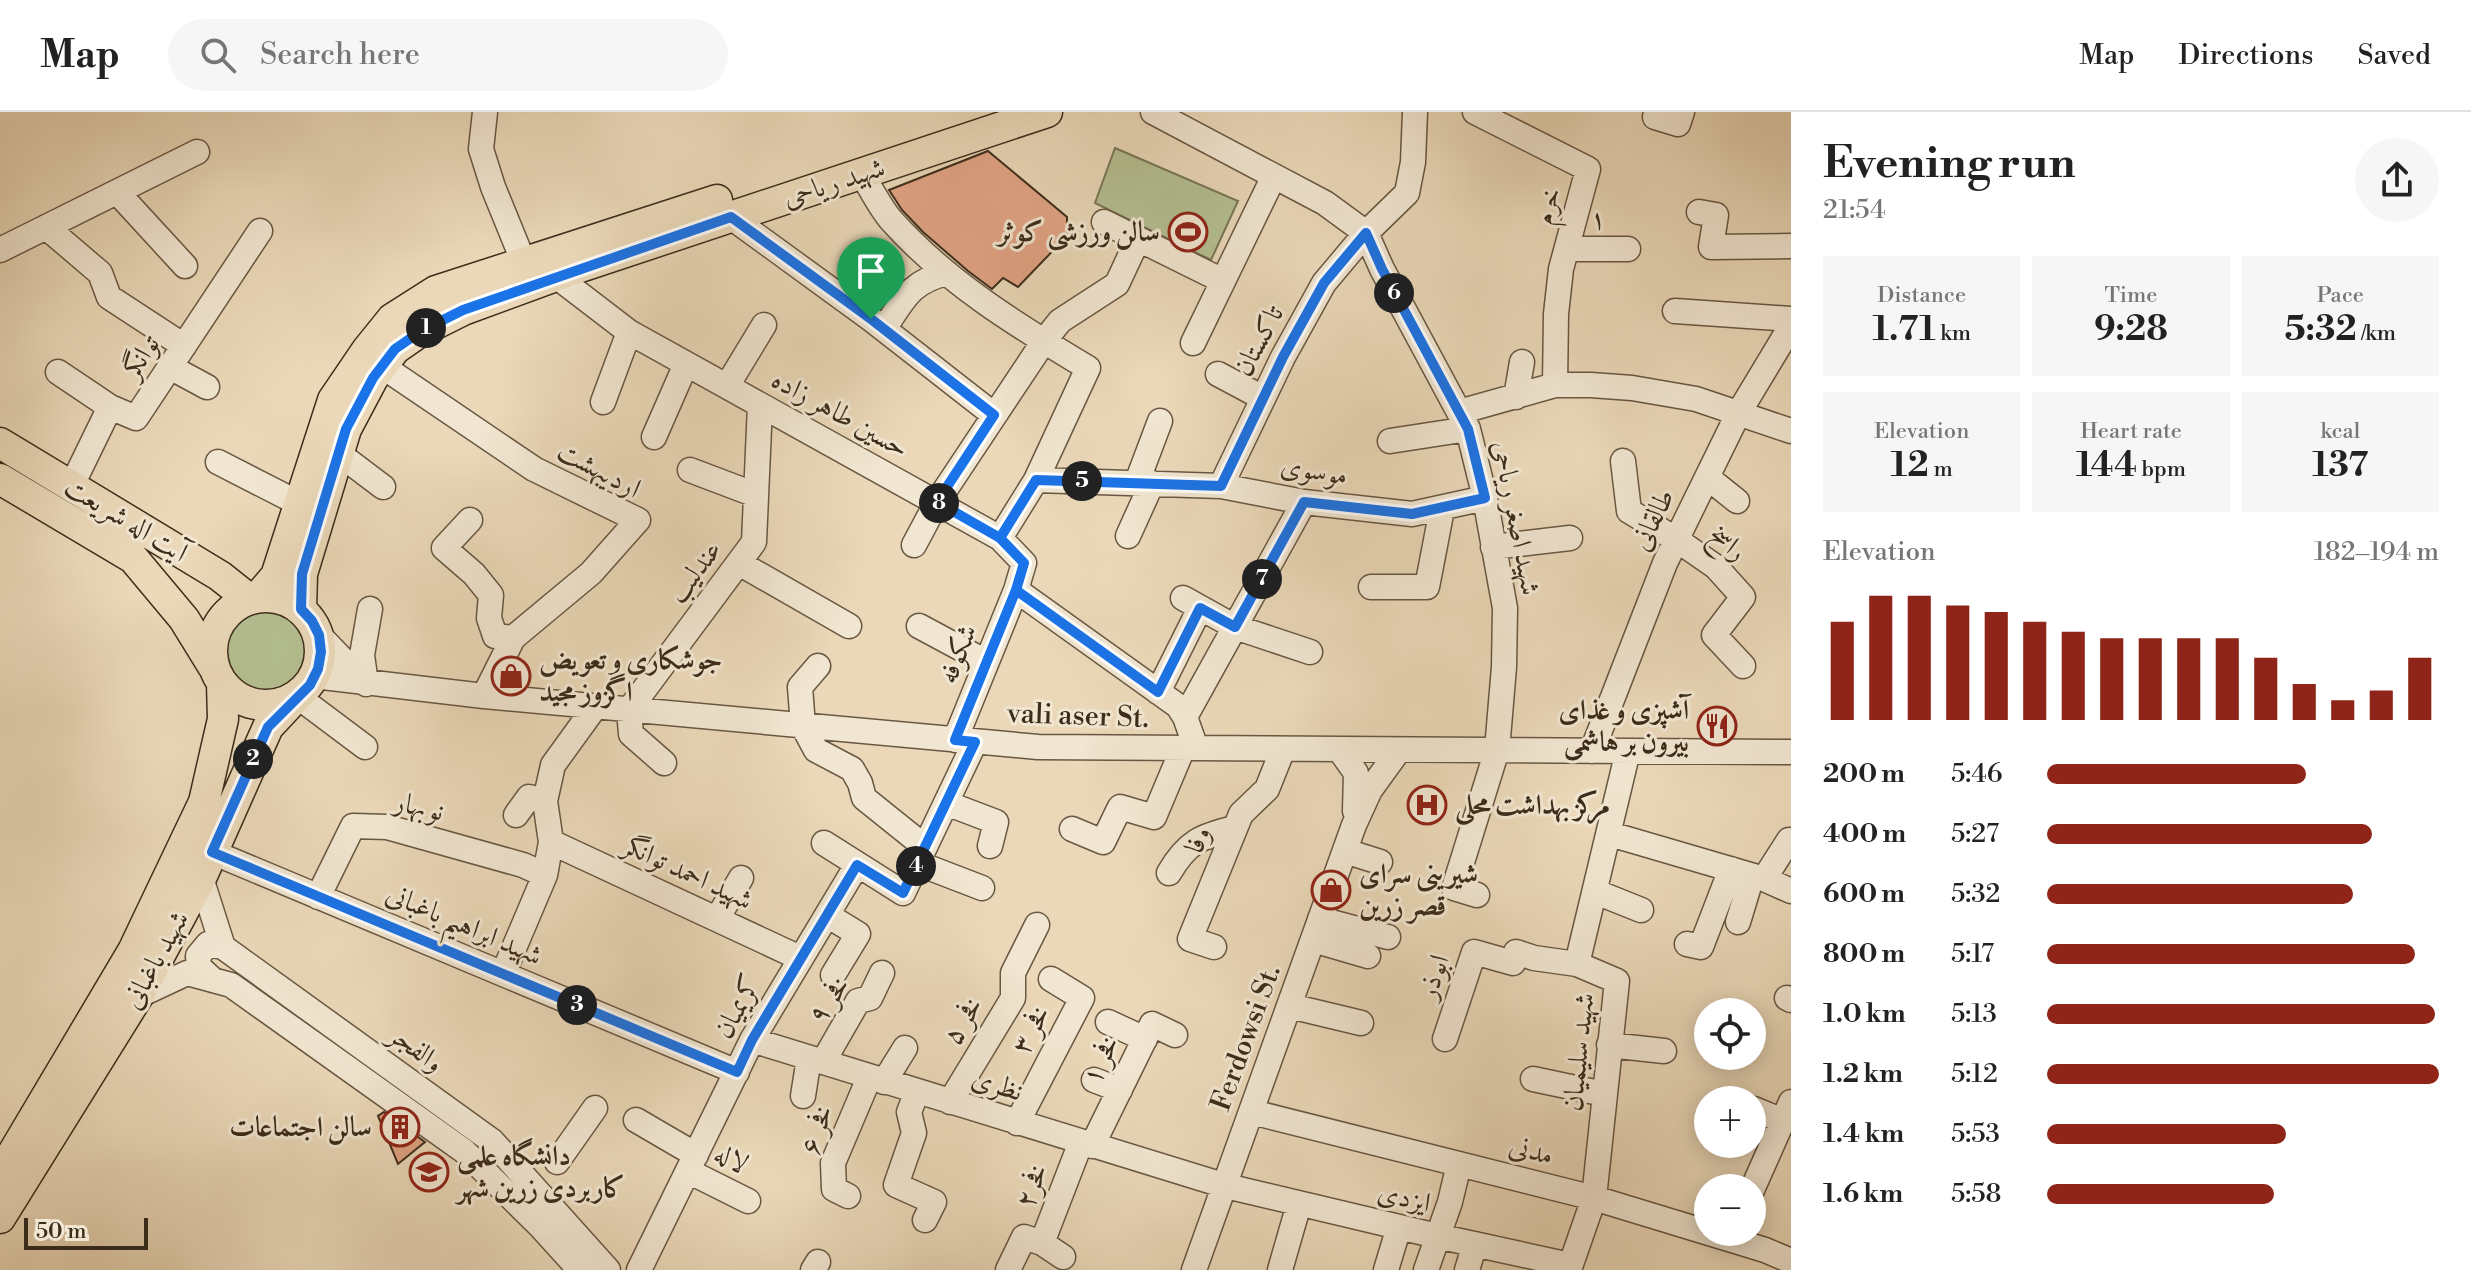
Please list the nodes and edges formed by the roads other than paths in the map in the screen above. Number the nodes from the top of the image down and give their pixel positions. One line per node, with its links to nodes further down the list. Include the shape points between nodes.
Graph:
1 (485, 112): 24 (street, via 481,149)
2 (984, 112): 24 (main road, شهید ریاحی)
3 (1047, 112): 10 (main road, شهید ریاحی)
4 (1153, 112): 11 (street, شهید اصغر ریاحی)
5 (1415, 112): 18 (street, تاکستان, via 1407,193)
6 (1691, 113): 8 (street, via 1678,124)
7 (1488, 114): 21 (street, خرم, via 1588,169)
8 (1655, 117)
9 (197, 152): 12 (street)
10 (862, 174): 14 (main road, شهید ریاحی); 26 (street, via 889,218)
11 (1274, 176): 18 (street, شهید اصغر ریاحی); 28 (street)
12 (117, 192): 16 (street); 25 (street)
13 (1699, 212): 20 (street, via 1716,215 1711,247)
14 (731, 217): 27 (main road, شهید ریاحی); 33 (street)
15 (1104, 222): 19 (street)
16 (46, 227): 23 (street); 37 (street, via 100,273 109,297)
17 (260, 231): 37 (street, توانگر)
18 (1366, 233): 47 (street, تاکستان, via 1324,283); 53 (street, شهید اصغر ریاحی)
19 (1138, 239): 28 (street); 35 (street, via 1117,284 1060,321)
20 (1791, 246)
21 (1567, 249): 22 (street, ۱); 43 (street, خرم, via 1556,314)
22 (1628, 249)
23 (0, 250)
24 (524, 263): 75 (main road, شهید ریاحی, via 436,291 392,319 333,400)
25 (185, 266)
26 (947, 273): 33 (street, via 923,279); 35 (street)
27 (556, 276): 34 (street, حسین طاهر زاده); 40 (main road, شهید ریاحی, via 421,331)
28 (1223, 281): 36 (street)
29 (1675, 311): 30 (street)
30 (1791, 319)
31 (764, 325): 44 (street)
32 (1791, 326): 51 (street, طالقانی)
33 (884, 329): 52 (street)
34 (629, 332): 39 (street, حسین طاهر زاده); 48 (street)
35 (1044, 341): 52 (street); 65 (street, via 1088,368 1042,441)
36 (1193, 343)
37 (177, 356): 45 (street); 50 (street, توانگر, via 136,418)
38 (1522, 362): 46 (street)
39 (686, 364): 44 (street, حسین طاهر زاده); 56 (street)
40 (382, 366): 59 (main road, شهید ریاحی); 94 (street, اردیبهشت, via 534,469 638,520 591,573)
41 (58, 372): 50 (street)
42 (1218, 374): 47 (street)
43 (1555, 385): 46 (street); 51 (street, via 1632,388 1696,399)
44 (727, 386): 49 (street, حسین طاهر زاده)
45 (207, 387)
46 (1516, 397): 53 (street)
47 (1263, 398): 67 (street, تاکستان)
48 (603, 402)
49 (760, 405): 70 (street, عندلیب); 73 (street, حسین طاهر زاده)
50 (110, 407): 68 (street, توانگر)
51 (1738, 414): 55 (street); 63 (street, طالقانی)
52 (994, 415): 73 (street)
53 (1464, 420): 57 (street); 71 (street, شهید اصغر ریاحی)
54 (1160, 421): 66 (street)
55 (1791, 431)
56 (654, 437)
57 (1390, 441)
58 (0, 443): 68 (main road, آیت اله شریعت)
59 (338, 453): 69 (street); 88 (main road, شهید ریاحی, via 302,574)
60 (1623, 461): 81 (street, via 1629,511)
61 (218, 462): 75 (street)
62 (690, 470): 70 (street)
63 (1707, 477): 72 (street); 81 (street, طالقانی)
64 (0, 479): 99 (main road, آیت اله شریعت, via 133,558 184,619)
65 (1036, 480): 66 (street, موسوی); 79 (street)
66 (1144, 483): 67 (street, موسوی); 78 (street)
67 (1221, 486): 74 (street, موسوی)
68 (71, 487): 87 (main road, آیت اله شریعت)
69 (383, 487)
70 (756, 495): 84 (street, عندلیب, via 754,542)
71 (1485, 498): 76 (street, موسوی); 83 (street, شهید اصغر ریاحی)
72 (1737, 501)
73 (937, 502): 79 (street, حسین طاهر زاده); 82 (street)
74 (1304, 502): 76 (street, موسوی, via 1412,514); 92 (street)
75 (300, 504): 87 (main road, شهید ریاحی, via 276,576)
76 (1442, 509): 85 (street, via 1427,587)
77 (470, 520): 94 (street, via 444,548 491,595 489,618 495,636)
78 (1128, 536)
79 (1000, 538): 86 (street, حسین طاهر زاده, via 1024,563)
80 (1570, 538): 83 (street)
81 (1677, 540): 98 (street, راسخ, via 1716,567 1743,597 1714,635); 115 (street, طالقانی)
82 (914, 545)
83 (1493, 547): 114 (street, شهید اصغر ریاحی, via 1505,608)
84 (739, 563): 90 (street); 105 (street, عندلیب)
85 (1371, 587)
86 (1016, 590): 96 (street, شکوفه); 102 (street)
87 (253, 598): 88 (main road, via 273,597); 99 (main road, via 228,613 214,634)
88 (301, 609): 93 (main road)
89 (370, 609): 100 (street, via 362,655)
90 (849, 626)
91 (919, 626): 96 (street)
92 (1235, 627): 95 (street); 102 (street, via 1192,603); 106 (street)
93 (319, 635): 100 (street); 101 (main road, via 321,652)
94 (513, 638): 103 (street, اردیبهشت)
95 (1310, 652)
96 (986, 662): 108 (street, شکوفه)
97 (818, 666): 107 (street, via 800,687)
98 (1743, 666)
99 (218, 675): 101 (main road, via 234,695 257,704 282,703); 194 (main road, شهید باغبانی, via 223,719 204,802 133,951)
100 (366, 684): 101 (street, vali aser St.); 103 (street, vali aser St.)
101 (306, 686): 109 (street); 133 (main road, شهید باغبانی, via 268,727)
102 (1158, 692): 106 (street)
103 (484, 696): 104 (street, vali aser St.)
104 (595, 707): 105 (street, vali aser St.); 119 (street, via 553,765)
105 (629, 710): 107 (street, vali aser St.); 118 (street, via 631,734)
106 (1185, 717): 110 (street)
107 (803, 726): 108 (street, vali aser St.); 131 (street, via 816,750 852,769 864,798)
108 (965, 741): 110 (street, vali aser St.); 120 (street, شکوفه)
109 (365, 747)
110 (1190, 748): 111 (street, vali aser St.); 124 (street, via 1154,817 1120,807 1103,842)
111 (1283, 749): 112 (street, vali aser St.); 123 (street, وفا, via 1267,789 1241,814)
112 (1339, 749): 113 (street, vali aser St.); 122 (street, Ferdowsi St., via 1356,773)
113 (1399, 750): 114 (street, vali aser St.); 122 (street, Ferdowsi St., via 1370,790)
114 (1497, 750): 115 (street, vali aser St.); 142 (street, شهید اصغر ریاحی, via 1454,888)
115 (1592, 751): 116 (street, vali aser St.)
116 (1628, 751): 117 (street, vali aser St.); 125 (street, شهید سلیمیان)
117 (1791, 752)
118 (664, 763)
119 (545, 801): 121 (street, via 529,797); 127 (street)
120 (946, 803): 129 (street, via 996,822); 131 (street, شکوفه)
121 (516, 815)
122 (1354, 825): 130 (street, Ferdowsi St.)
123 (1235, 828): 135 (street, via 1190,844); 153 (street, وفا, via 1190,939)
124 (1072, 829)
125 (1610, 834): 137 (street); 141 (street, شهید سلیمیان)
126 (1789, 840): 137 (street)
127 (551, 842): 136 (street); 146 (street, شهید احمد توانگر)
128 (824, 843): 134 (street)
129 (990, 846)
130 (1345, 851): 132 (street); 149 (street, Ferdowsi St.)
131 (921, 855): 134 (street, شکوفه, via 903,893); 139 (street)
132 (1380, 862)
133 (206, 865): 143 (street, شهید ابراهیم باغبانی); 152 (street); 162 (main road, شهید باغبانی)
134 (857, 865): 145 (street, کریمیان)
135 (1169, 873)
136 (545, 875): 143 (street, نوبهار, via 387,827 353,826); 158 (street)
137 (1749, 875): 140 (street); 147 (street); 151 (street, via 1701,947)
138 (741, 878): 146 (street)
139 (982, 888)
140 (1791, 891)
141 (1596, 892): 144 (street); 156 (street, شهید سلیمیان)
142 (1477, 895)
143 (318, 897): 158 (street, شهید ابراهیم باغبانی)
144 (1641, 910)
145 (827, 915): 155 (street, کریمیان); 159 (street, via 858,934)
146 (717, 919): 155 (street, شهید احمد توانگر)
147 (1738, 922)
148 (1037, 925): 182 (street, فخر ۵, via 1013,973 1013,998)
149 (1317, 929): 150 (street); 154 (street); 163 (street, Ferdowsi St.)
150 (1388, 937)
151 (1687, 944)
152 (223, 947): 161 (street, via 208,944 198,956 199,967); 212 (street, والفجر, via 492,1141)
153 (1214, 947)
154 (1368, 956)
155 (800, 958): 169 (street, کریمیان)
156 (1577, 964): 168 (street, ابوذر, via 1516,952 1513,963 1474,952); 170 (street, شهید سلیمیان, via 1617,981)
157 (882, 973): 173 (street, فخر ۹, via 870,998 858,1001)
158 (503, 974): 174 (street, شهید ابراهیم باغبانی)
159 (833, 975)
160 (1051, 979): 188 (street, فخر ۳, via 1082,998)
161 (213, 980): 162 (street, والفجر, via 187,973); 211 (street, والفجر, via 231,985 464,1151)
162 (138, 996): 200 (main road, شهید باغبانی)
163 (1290, 1006): 165 (street); 185 (street, Ferdowsi St.)
164 (1108, 1022): 167 (street)
165 (1361, 1023)
166 (1175, 1035): 167 (street, فخر ۱, via 1152,1024)
167 (1145, 1039): 178 (street, فخر ۱)
168 (1445, 1039)
169 (752, 1040): 173 (street, نظری); 174 (street, کریمیان)
170 (1609, 1045): 172 (street); 180 (street, شهید سلیمیان)
171 (905, 1048): 176 (street)
172 (1664, 1051)
173 (816, 1060): 176 (street, نظری); 181 (street)
174 (737, 1072): 191 (street, کریمیان)
175 (1533, 1079): 180 (street)
176 (876, 1080): 179 (street, نظری); 196 (street, فخر ۶, via 833,1163 834,1189)
177 (1094, 1080): 178 (street)
178 (1120, 1090): 189 (street, فخر ۱)
179 (917, 1092): 182 (street, نظری); 201 (street, via 909,1112 914,1133 896,1185 934,1202)
180 (1604, 1094): 197 (street, شهید سلیمیان)
181 (803, 1096)
182 (950, 1102): 188 (street, نظری)
183 (595, 1108): 190 (street)
184 (1766, 1110): 186 (street)
185 (1252, 1112): 192 (street, مدنی); 195 (street, Ferdowsi St.)
186 (1788, 1112): 193 (street)
187 (636, 1120): 191 (street, لاله)
188 (1017, 1123): 189 (street, نظری)
189 (1086, 1144): 195 (street, نظری); 205 (street, فخر۲)
190 (557, 1162)
191 (692, 1163): 198 (street, لاله); 213 (street, کریمیان)
192 (1459, 1164): 197 (street, مدنی); 204 (street)
193 (1759, 1174)
194 (0, 1175)
195 (1226, 1186): 199 (street, ایزدی); 215 (street, Ferdowsi St.)
196 (848, 1196)
197 (1594, 1198): 202 (street, مدنی); 210 (street, شهید سلیمیان)
198 (748, 1201)
199 (1299, 1204): 203 (street, ایزدی); 216 (street)
200 (0, 1218)
201 (925, 1220)
202 (1694, 1226)
203 (1399, 1227): 204 (street, ایزدی); 217 (street)
204 (1437, 1236): 206 (street, ایزدی); 218 (street)
205 (1042, 1243): 208 (street); 214 (street, فخر۲, via 1024,1237)
206 (1475, 1244): 210 (street, ایزدی); 219 (street)
207 (1749, 1246): 209 (street, مدنی)
208 (1063, 1257)
209 (1779, 1262)
210 (1569, 1267)
211 (580, 1270)
212 (608, 1270)
213 (639, 1270)
214 (1008, 1270)
215 (1194, 1270)
216 (1280, 1270)
217 (1386, 1270)
218 (1426, 1270)
219 (1467, 1270)

